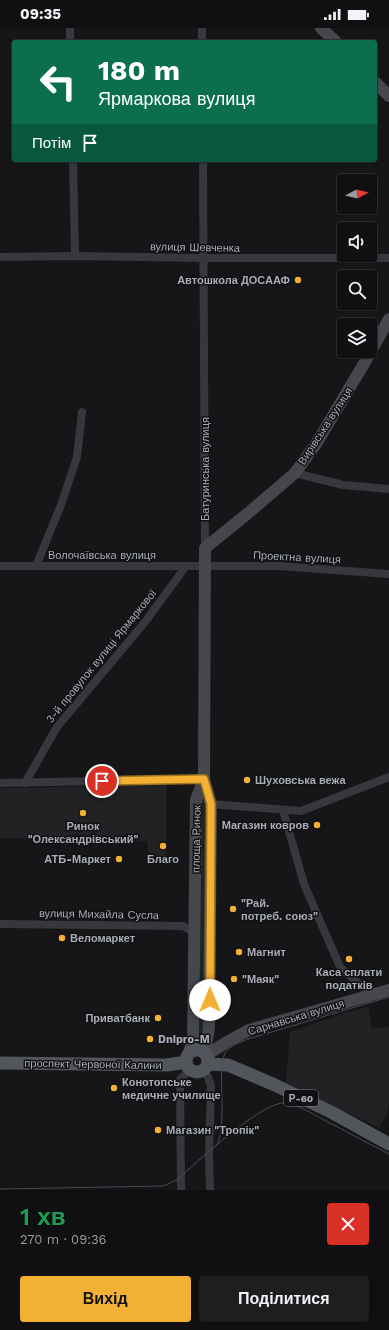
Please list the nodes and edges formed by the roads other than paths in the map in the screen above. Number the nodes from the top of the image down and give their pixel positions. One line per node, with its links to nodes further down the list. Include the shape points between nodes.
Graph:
1 (70, 28): 4 (street)
2 (202, 28): 5 (street)
3 (321, 28): 6 (main road)
4 (70, 40)
5 (202, 40)
6 (334, 40)
7 (377, 84): 8 (main road)
8 (389, 96)
9 (73, 162): 11 (street)
10 (203, 162): 13 (street, Батуринська вулиця)
11 (75, 256): 12 (street, вулиця Шевченка); 13 (street, вулиця Шевченка)
12 (0, 257)
13 (203, 258): 14 (street, вулиця Шевченка); 19 (street, Батуринська вулиця)
14 (389, 258)
15 (389, 319): 17 (main road, Вирівська вулиця, via 316,444)
16 (82, 412): 21 (street, via 77,457)
17 (295, 473): 18 (street, via 343,485); 19 (main road, Вирівська вулиця)
18 (389, 489)
19 (205, 548): 23 (main road, Батуринська вулиця)
20 (0, 566): 21 (street, Волочаївська вулиця)
21 (36, 566): 22 (street, Волочаївська вулиця)
22 (186, 566): 23 (street, Волочаївська вулиця); 28 (street, 3-й провулок вулиці Ярмаркової, via 145,622 57,727)
23 (204, 566): 24 (street, Проектна вулиця, via 279,566); 26 (main road, Батуринська вулиця)
24 (389, 574)
25 (389, 777): 30 (street, via 300,811)
26 (204, 779): 28 (street); 29 (main road, площа Ринок); 32 (main road, площа Ринок, via 196,800)
27 (0, 783): 28 (street)
28 (25, 783)
29 (211, 804): 30 (street); 35 (main road, площа Ринок, via 209,1028)
30 (283, 810): 34 (street, via 304,884 340,967)
31 (0, 924): 32 (street, вулиця Михайла Сусла, via 183,926)
32 (195, 934): 35 (main road, площа Ринок, via 193,1036)
33 (389, 990): 34 (main road, Сарнавська вулиця)
34 (371, 995): 35 (main road, Сарнавська вулиця, via 250,1030)
35 (198, 1061): 36 (main road, проспект Червоної Калини / Р-60, via 167,1065); 37 (main road, Р-60, via 228,1065 275,1084); 38 (street, via 180,1080); 39 (street, via 211,1086)
36 (0, 1063)
37 (389, 1144)
38 (181, 1190)
39 (210, 1190)

